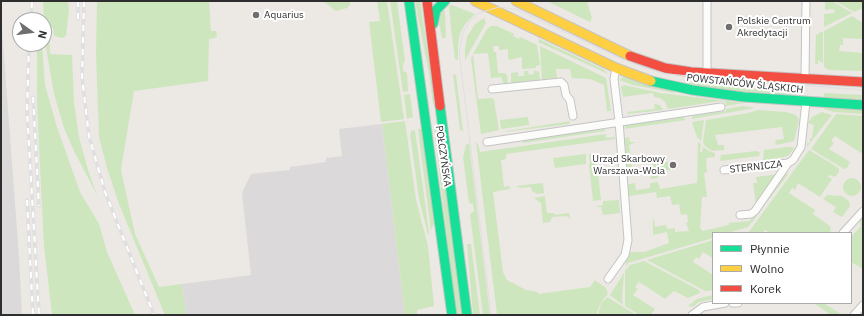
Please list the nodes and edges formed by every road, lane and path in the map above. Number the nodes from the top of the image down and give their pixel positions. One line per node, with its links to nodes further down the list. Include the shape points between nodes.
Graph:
1 (409, 1): 17 (main road, POŁCZYŃSKA)
2 (427, 1): 8 (main road, POŁCZYŃSKA)
3 (445, 1): 8 (main road, via 436,10)
4 (475, 1): 9 (main road, POWSTAŃCÓW ŚLĄSKICH)
5 (516, 1): 10 (main road, POWSTAŃCÓW ŚLĄSKICH, via 643,62 665,68)
6 (707, 1): 10 (street)
7 (806, 1): 11 (street)
8 (432, 32): 16 (main road, POŁCZYŃSKA)
9 (616, 68): 14 (main road, POWSTAŃCÓW ŚLĄSKICH, via 692,90); 20 (street, via 614,79)
10 (707, 72): 11 (main road, POWSTAŃCÓW ŚLĄSKICH)
11 (805, 78): 12 (main road, POWSTAŃCÓW ŚLĄSKICH)
12 (863, 82)
13 (492, 89): 19 (street, via 561,82 570,100)
14 (806, 102): 15 (main road, POWSTAŃCÓW ŚLĄSKICH); 22 (street, STERNICZA, via 798,154)
15 (863, 105)
16 (441, 106): 17 (main road, via 436,112); 31 (main road, POŁCZYŃSKA)
17 (425, 107): 30 (main road, POŁCZYŃSKA)
18 (721, 107): 20 (street)
19 (573, 116)
20 (619, 121): 21 (street); 27 (street, via 628,247)
21 (487, 142)
22 (788, 163): 23 (street, STERNICZA); 25 (street, STERNICZA, via 755,211)
23 (724, 170)
24 (863, 211): 26 (street)
25 (740, 215)
26 (844, 232)
27 (608, 280)
28 (720, 304): 32 (street, via 703,307)
29 (863, 305): 33 (street)
30 (452, 315)
31 (467, 315)
32 (692, 315)
33 (854, 315)

